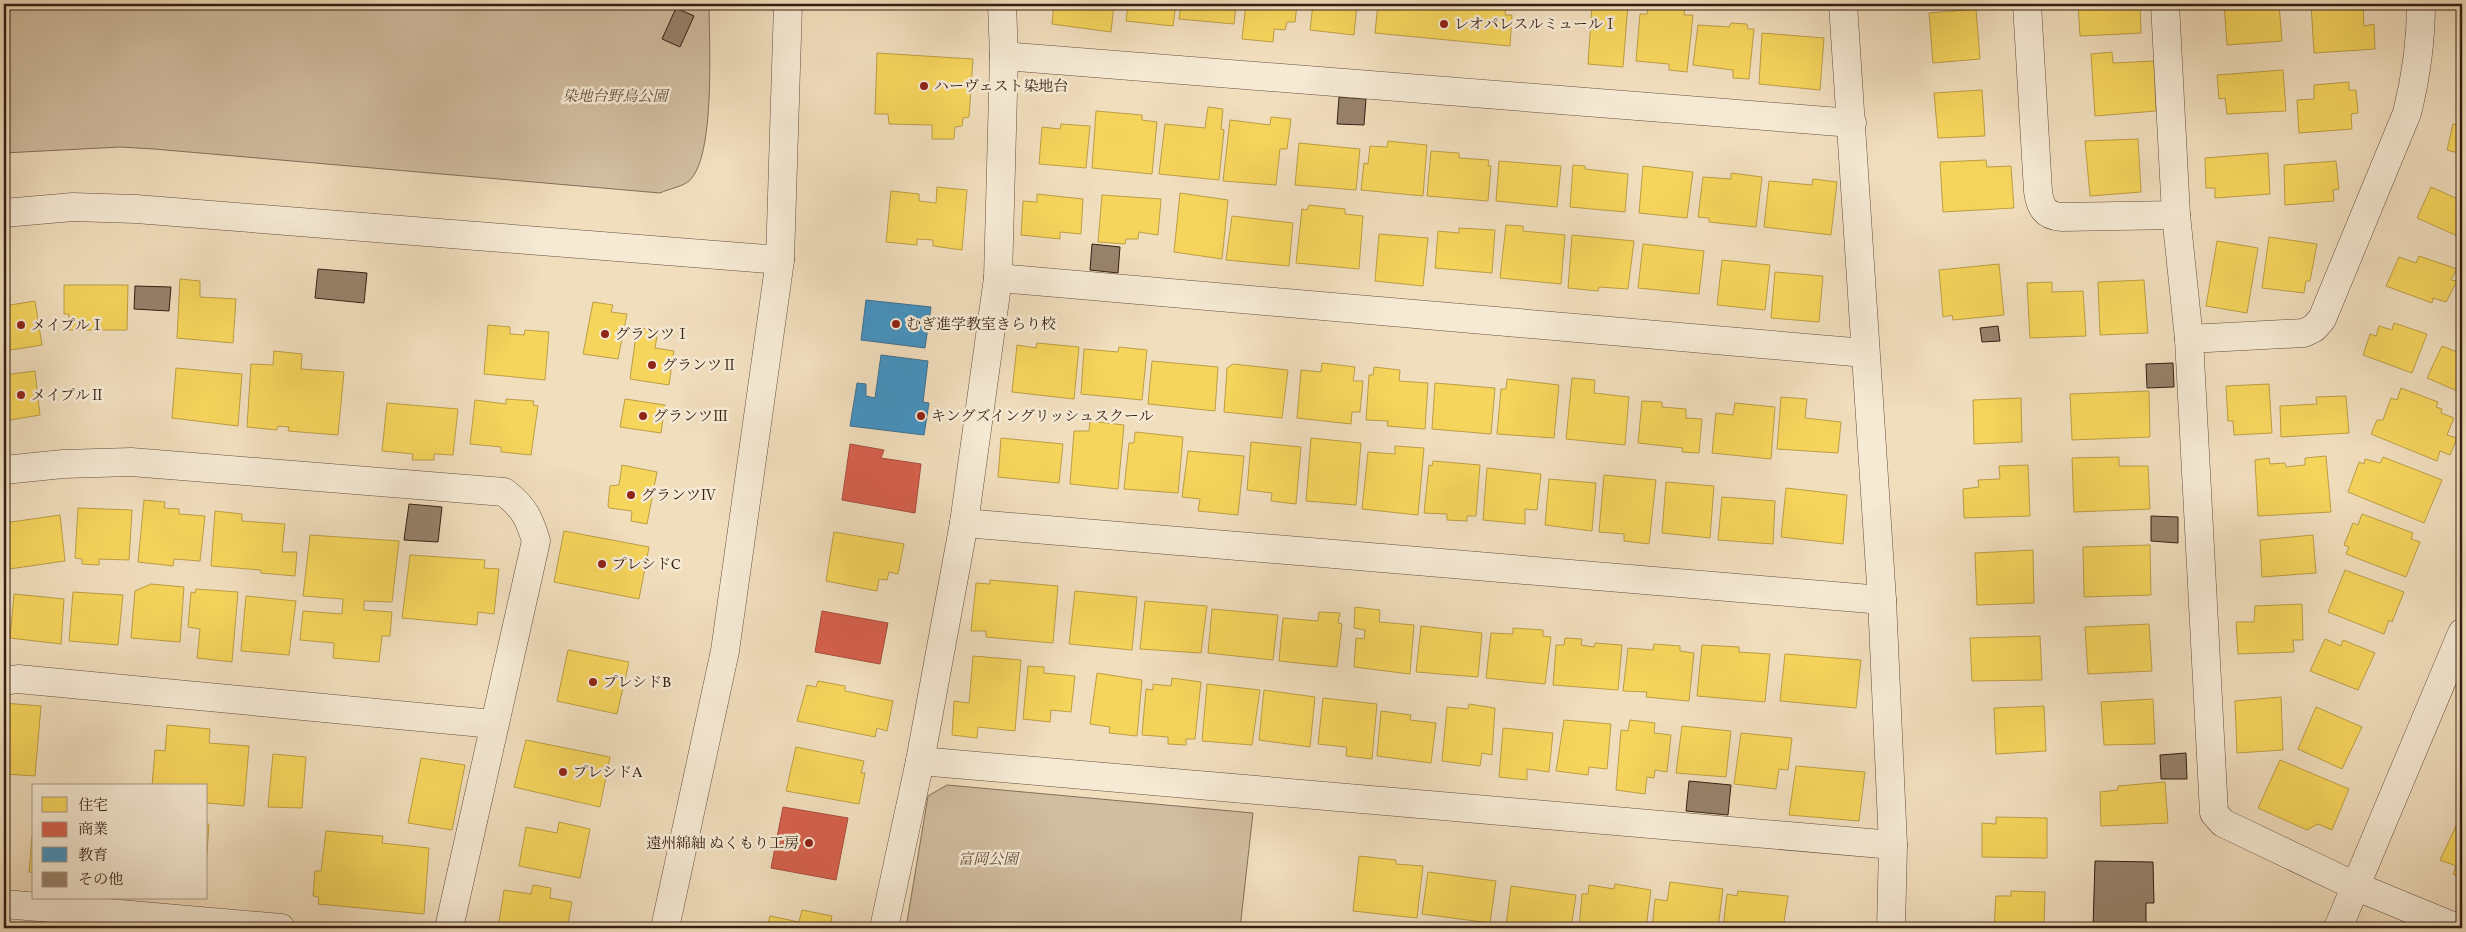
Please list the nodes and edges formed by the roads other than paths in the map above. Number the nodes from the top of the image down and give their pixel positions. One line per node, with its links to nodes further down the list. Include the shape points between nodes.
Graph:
1 (788, 4): 11 (street)
2 (1002, 4): 7 (street)
3 (1843, 4): 8 (street)
4 (2027, 4): 10 (street, via 2038,191 2044,211 2052,217)
5 (2165, 4): 10 (street)
6 (2421, 4): 13 (street, via 2414,84 2406,113 2322,319 2304,333)
7 (1004, 56): 8 (street); 12 (street)
8 (1852, 123): 14 (street)
9 (4, 213): 11 (street, via 73,207 136,208)
10 (2176, 215): 13 (street)
11 (780, 260): 27 (street, via 725,651)
12 (998, 278): 14 (street); 16 (street)
13 (2189, 340): 23 (street, via 2214,813 2222,824)
14 (1865, 352): 17 (street)
15 (4, 470): 20 (street, via 55,464 130,462 504,492 518,502 536,541)
16 (964, 523): 17 (street); 21 (street)
17 (1882, 600): 22 (street)
18 (2462, 633): 23 (street)
19 (4, 681): 20 (street, via 18,679)
20 (493, 724): 26 (street)
21 (920, 761): 22 (street); 28 (street)
22 (1893, 845): 29 (street)
23 (2355, 886): 30 (street); 31 (street)
24 (4, 904): 25 (street)
25 (281, 928)
26 (449, 928)
27 (665, 928)
28 (884, 928)
29 (1891, 928)
30 (2338, 928)
31 (2457, 928)

